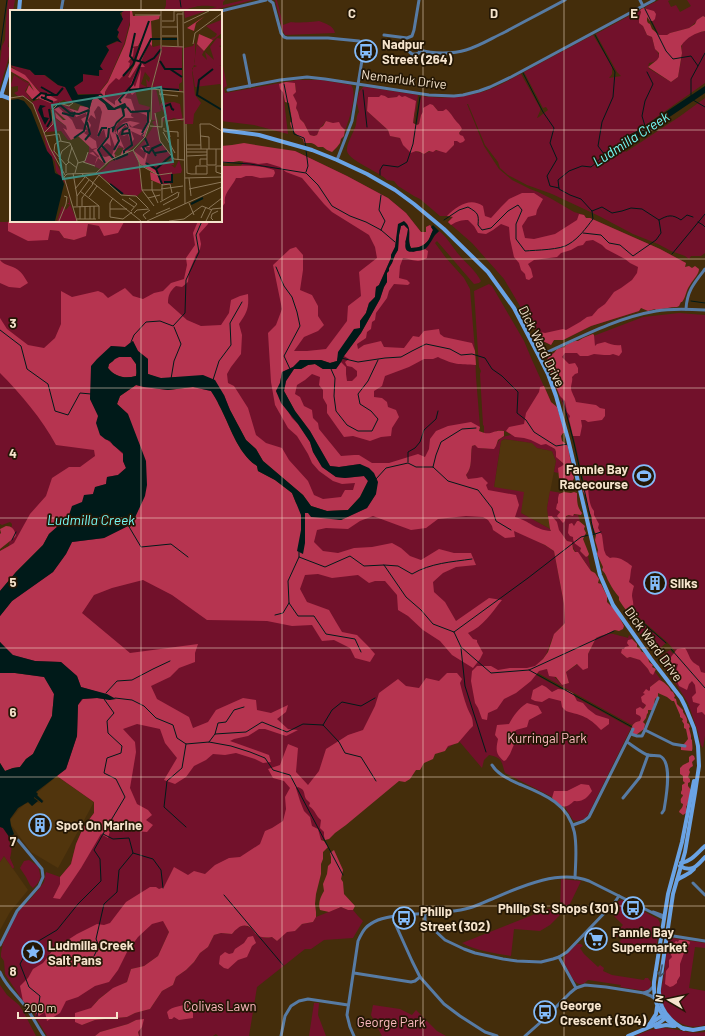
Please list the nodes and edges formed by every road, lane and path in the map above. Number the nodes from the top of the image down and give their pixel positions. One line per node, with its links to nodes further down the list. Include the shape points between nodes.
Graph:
1 (20, 0): 10 (street)
2 (63, 0): 11 (street)
3 (266, 0): 12 (street)
4 (270, 0): 17 (street, via 275,7 284,37 342,39 363,44)
5 (419, 0): 13 (street, via 412,36 407,38)
6 (565, 0): 14 (street, via 469,49 445,53)
7 (640, 0): 9 (street)
8 (654, 0): 9 (street, Nemarluk Drive)
9 (643, 6): 17 (street, Nemarluk Drive, via 511,77 479,91 439,96)
10 (19, 10)
11 (61, 10)
12 (222, 11)
13 (384, 35)
14 (420, 50): 14 (street, via 419,53 412,54 406,49 406,45 411,43)
15 (244, 55): 18 (street)
16 (10, 66): 20 (street)
17 (359, 84): 18 (street, Nemarluk Drive, via 307,77); 22 (street, via 352,121)
18 (250, 86): 19 (street, Nemarluk Drive)
19 (228, 90)
20 (1, 96)
21 (222, 130): 22 (street, Dick Ward Drive, via 258,135 306,148)
22 (337, 160): 26 (street, Dick Ward Drive, via 395,190 444,229 488,272 514,308)
23 (705, 269): 24 (street, via 693,284 687,298)
24 (686, 309): 25 (street); 26 (street, via 657,311 630,317)
25 (705, 310)
26 (539, 356): 37 (street, Dick Ward Drive, via 548,374 568,439 600,575 613,604 681,698 691,719 699,753 699,766)
27 (658, 698): 29 (street)
28 (633, 729): 30 (street)
29 (645, 730): 30 (street, via 642,736); 32 (street, via 673,744)
30 (631, 734): 31 (street)
31 (627, 742): 33 (street); 38 (street, via 590,817)
32 (685, 746)
33 (648, 755): 35 (street, via 640,777); 36 (street, via 660,756 665,760 667,767 667,787)
34 (492, 765): 38 (street, via 503,776 555,802 568,815)
35 (623, 798)
36 (662, 813)
37 (689, 815): 41 (street); 44 (street)
38 (573, 825): 47 (street, via 576,845)
39 (18, 840): 60 (street, via 42,869 43,878 40,886 17,911)
40 (705, 846): 42 (street)
41 (685, 852): 42 (street, via 692,856); 45 (street)
42 (697, 854): 45 (street)
43 (705, 858): 46 (street)
44 (676, 864): 45 (street); 52 (street)
45 (682, 865): 46 (street, via 689,869); 48 (street)
46 (697, 866): 48 (street)
47 (575, 878): 51 (street, via 589,881); 54 (street, via 544,880 469,908)
48 (676, 881): 57 (street)
49 (693, 883): 50 (street)
50 (705, 895)
51 (619, 896): 53 (street); 63 (street, via 569,950)
52 (665, 909): 53 (street); 56 (street)
53 (653, 912): 56 (street)
54 (425, 913): 55 (street); 63 (street, via 426,923 442,937 470,951 523,961 541,962)
55 (394, 916): 65 (street, via 368,924 362,931); 66 (street)
56 (664, 917): 57 (street); 61 (street)
57 (669, 919): 58 (street)
58 (667, 935): 59 (street); 62 (street)
59 (705, 941)
60 (0, 945)
61 (658, 953): 62 (street); 67 (street)
62 (664, 954): 73 (street, one-way to 73, via 658,993)
63 (559, 957): 68 (street)
64 (0, 972): 78 (street)
65 (354, 973): 66 (street, via 411,982); 71 (street)
66 (420, 977): 81 (street, via 444,1004 485,1032)
67 (654, 987): 69 (street); 70 (street)
68 (576, 988): 69 (street, via 585,985); 82 (street)
69 (644, 993): 70 (street)
70 (654, 999): 72 (street)
71 (348, 1005): 79 (street, via 299,1001 291,1006 284,1016); 80 (street, via 347,1015)
72 (657, 1006): 73 (street); 76 (street, via 654,1018)
73 (665, 1016): 74 (street); 76 (street); 77 (street)
74 (678, 1027): 76 (street, via 666,1025); 77 (street)
75 (705, 1028): 77 (street)
76 (644, 1029): 83 (street)
77 (684, 1029)
78 (44, 1036)
79 (281, 1036)
80 (354, 1036)
81 (496, 1036)
82 (525, 1036)
83 (628, 1036)

